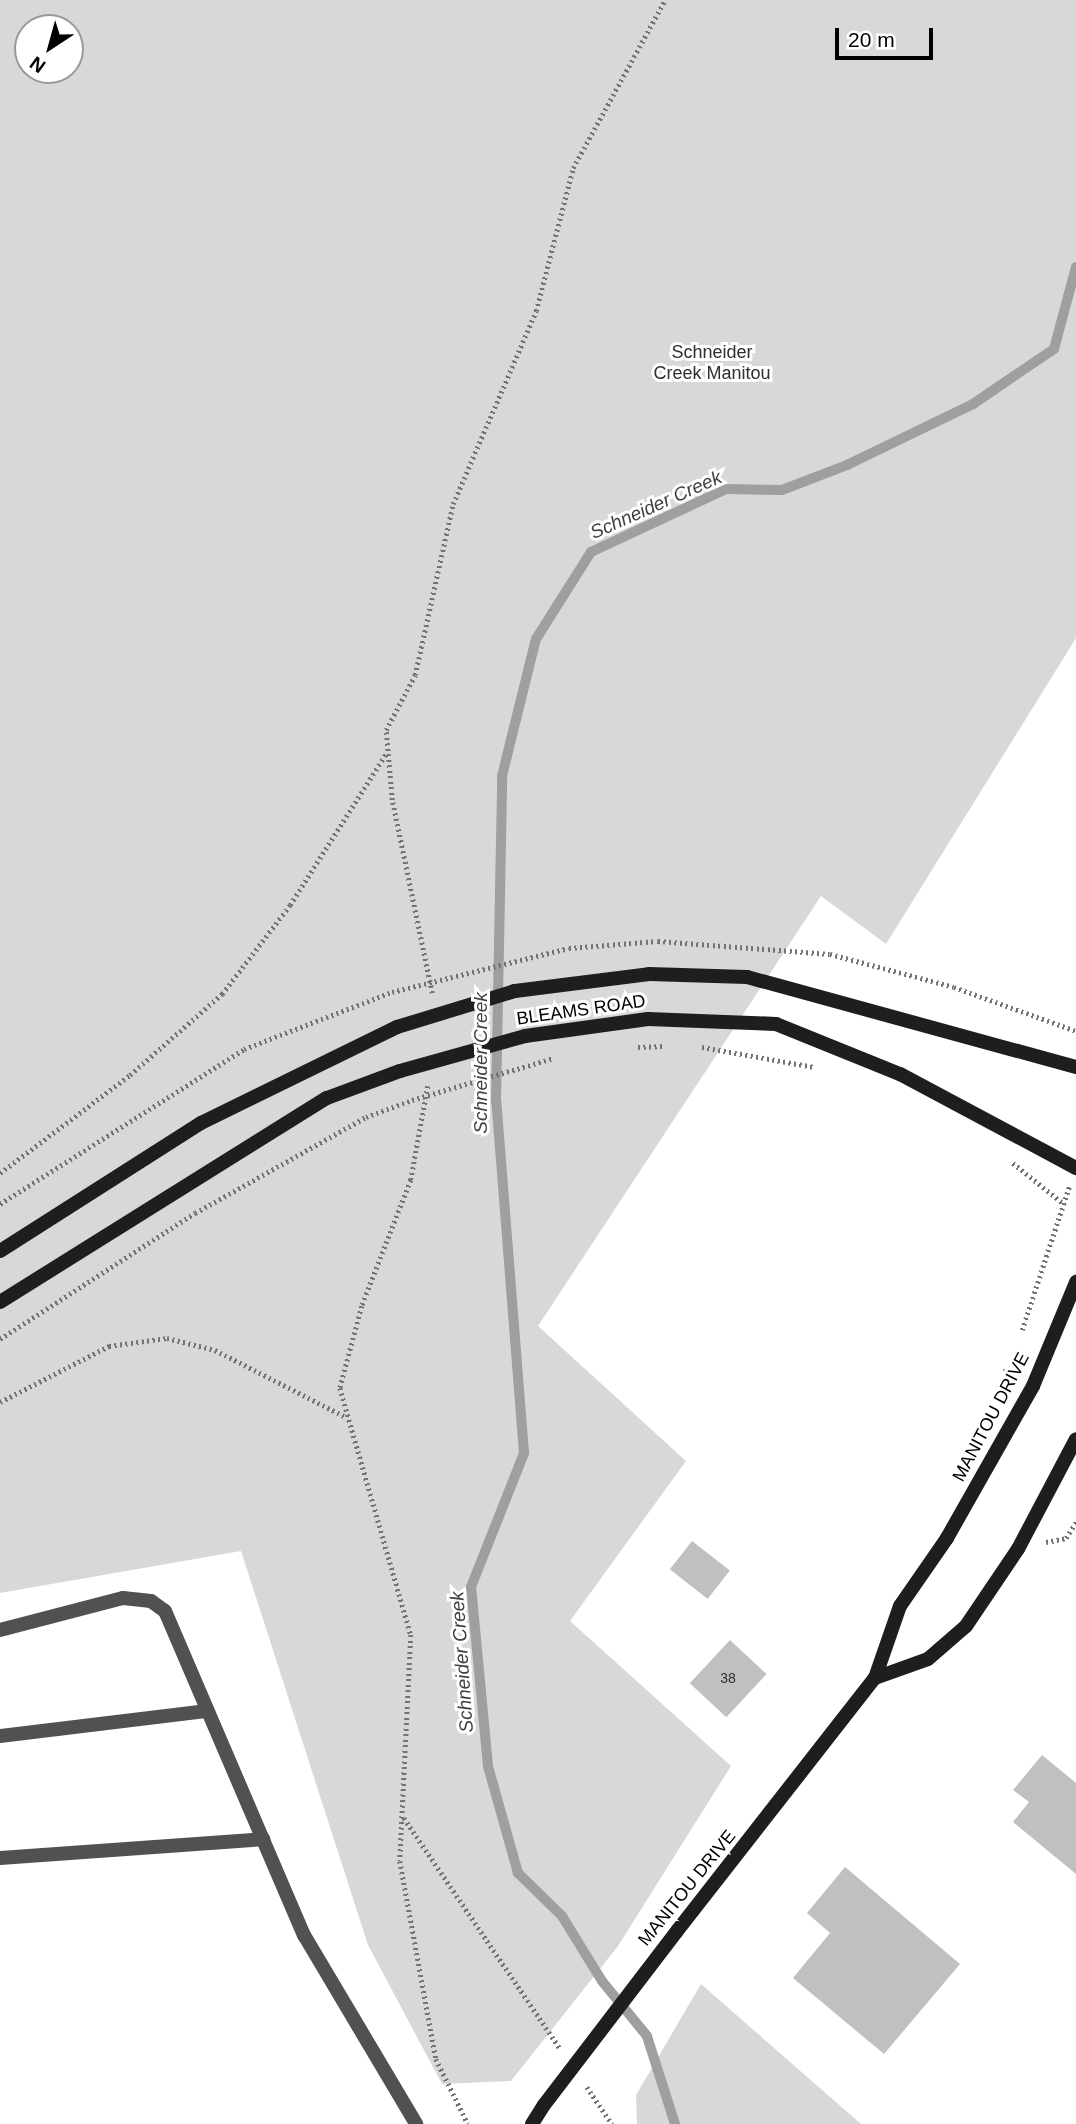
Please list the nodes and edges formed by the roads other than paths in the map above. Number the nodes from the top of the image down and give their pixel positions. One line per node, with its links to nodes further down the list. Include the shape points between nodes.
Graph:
1 (1076, 1067): 3 (main road, BLEAMS ROAD, bridge, via 747,977 649,974 515,991 397,1027 201,1123)
2 (1074, 1174): 5 (main road, BLEAMS ROAD, bridge, via 900,1074 776,1024 648,1019 525,1036 400,1071 327,1098)
3 (0, 1251)
4 (1076, 1282): 8 (main road, MANITOU DRIVE, via 1033,1386 947,1538 900,1606)
5 (0, 1302)
6 (1076, 1439): 8 (main road, via 1018,1549 966,1626 928,1658)
7 (0, 1630): 9 (lane, via 123,1598 151,1601 165,1611)
8 (875, 1678): 14 (main road, MANITOU DRIVE, bridge)
9 (208, 1711): 10 (lane); 11 (lane)
10 (0, 1736)
11 (263, 1839): 12 (lane); 13 (lane, via 304,1935)
12 (0, 1858)
13 (416, 2124)
14 (532, 2124)

